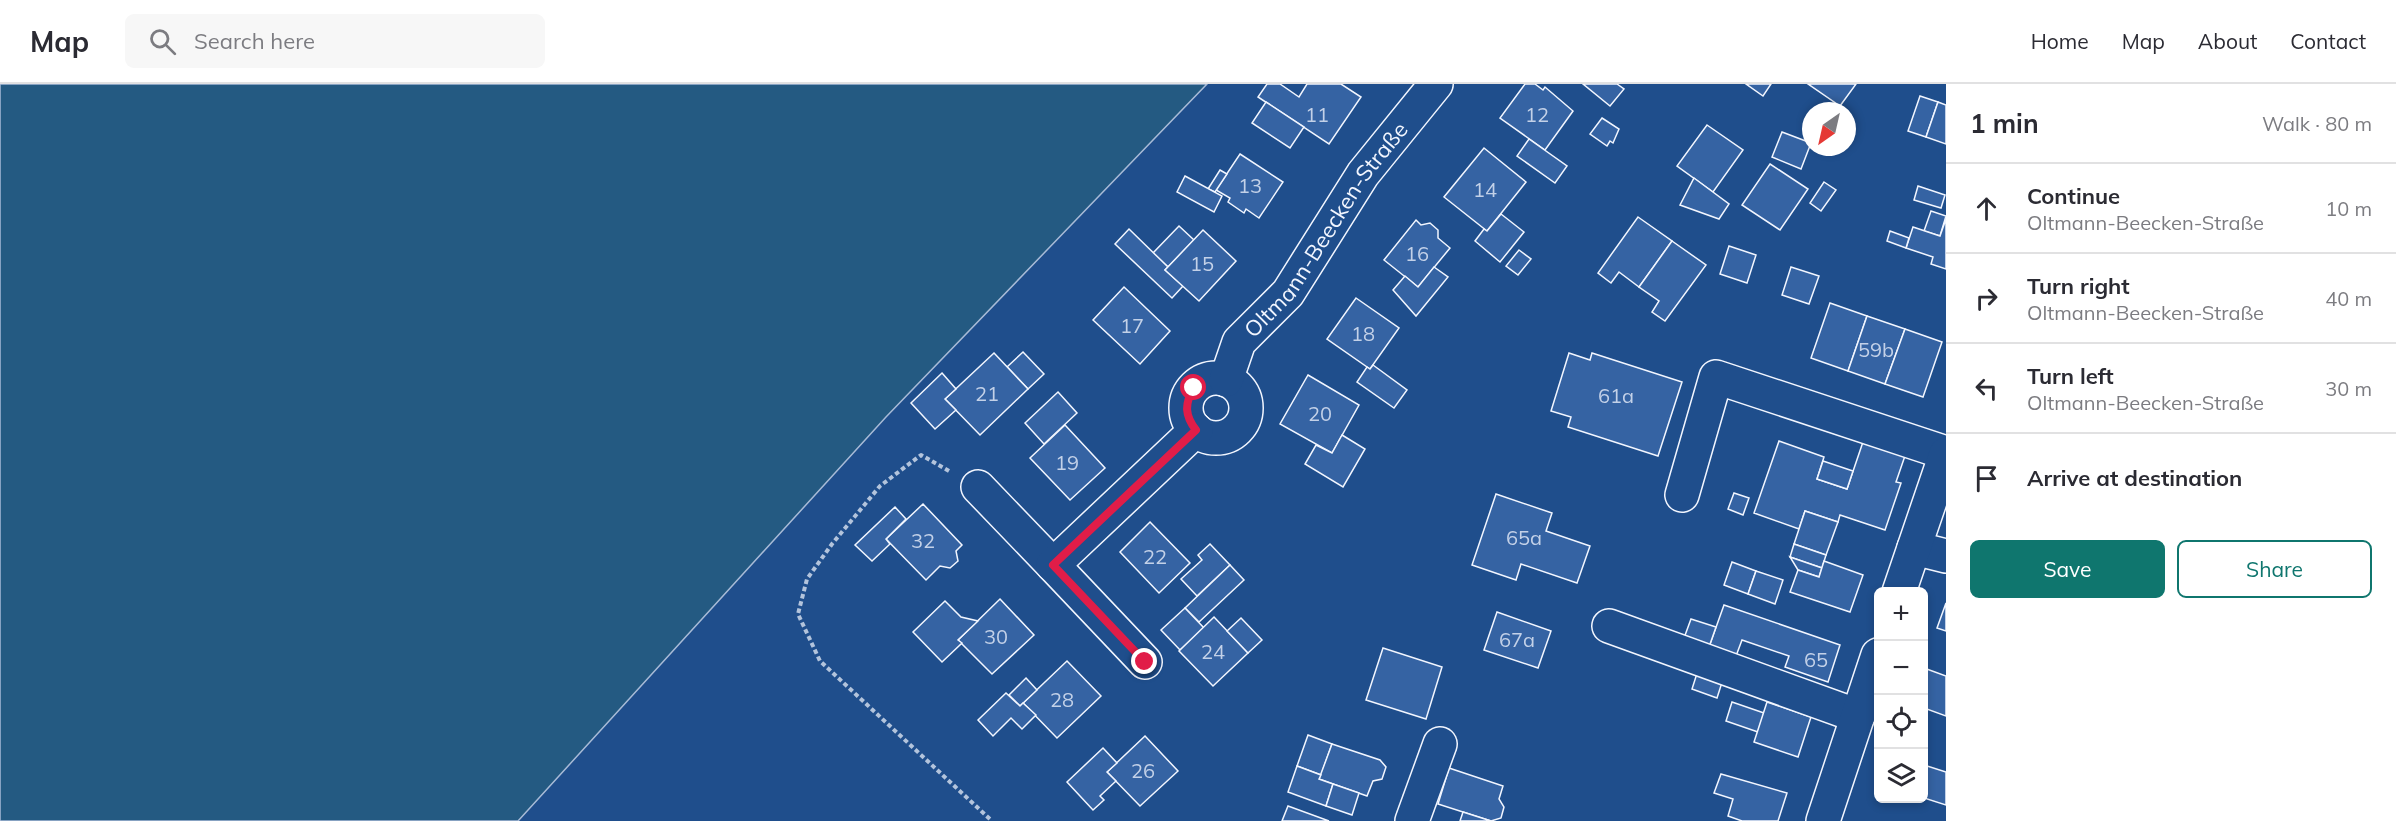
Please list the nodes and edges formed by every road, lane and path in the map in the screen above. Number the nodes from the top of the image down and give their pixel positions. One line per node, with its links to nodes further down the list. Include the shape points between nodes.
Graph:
1 (1436, 84): 7 (street, Oltmann-Beecken-Straße, via 1363,174 1288,293 1239,342 1226,380 1243,395 1246,407 1238,428 1218,438 1196,430)
2 (1946, 453): 4 (street, via 1716,377); 5 (street)
3 (978, 487): 7 (street); 14 (path, via 921,455 880,486 832,544 807,579 798,614 820,662)
4 (1682, 495)
5 (1914, 548): 6 (street); 8 (street)
6 (1946, 556)
7 (1053, 565): 10 (street)
8 (1900, 587)
9 (1609, 626): 12 (street)
10 (1145, 662)
11 (1874, 667): 12 (street)
12 (1858, 716): 16 (street)
13 (1440, 744): 15 (street)
14 (992, 821)
15 (1412, 821)
16 (1823, 821)

